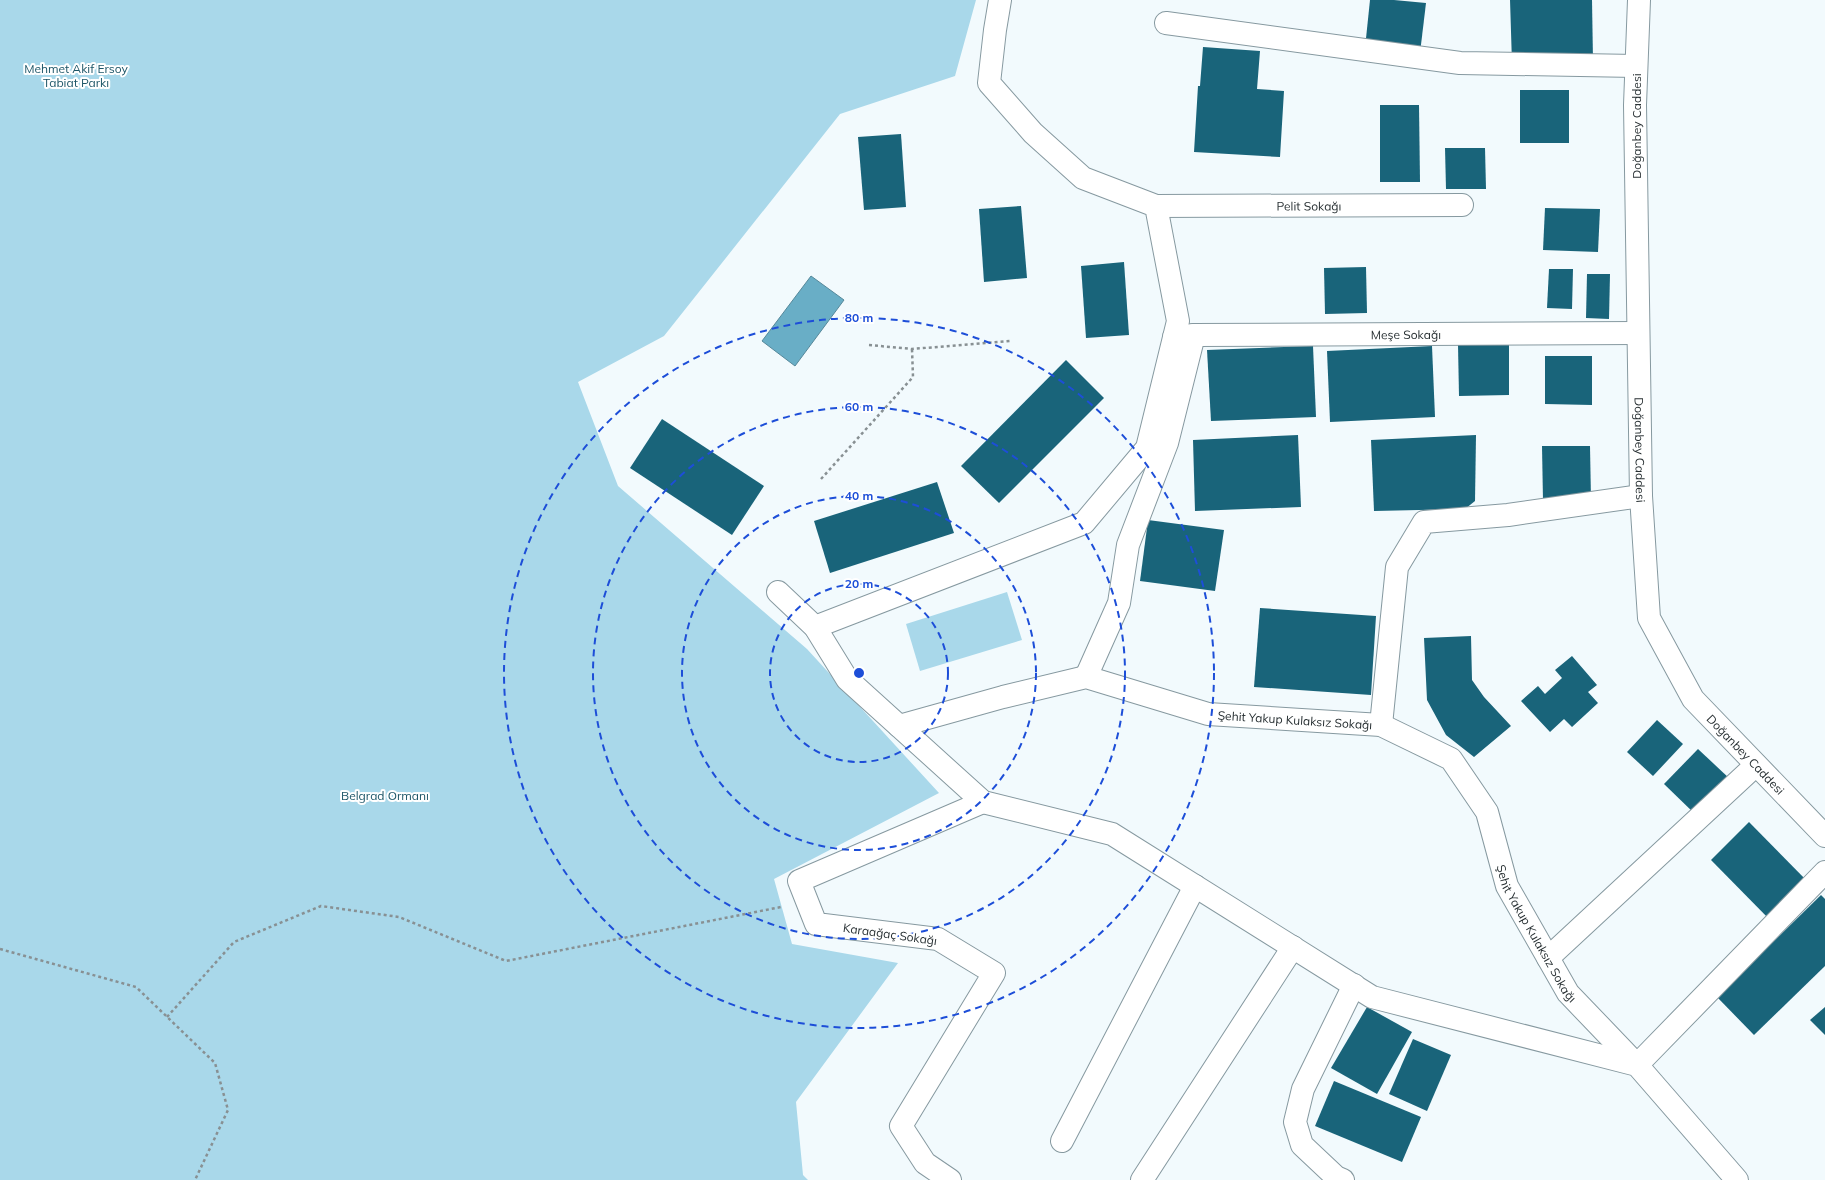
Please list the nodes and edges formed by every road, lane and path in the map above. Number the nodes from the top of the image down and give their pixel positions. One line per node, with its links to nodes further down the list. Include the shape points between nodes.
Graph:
1 (1000, 0): 6 (street, via 989,83 1033,133 1083,178)
2 (1639, 0): 4 (street, Doğanbey Caddesi)
3 (1166, 23): 4 (street, via 1460,63)
4 (1636, 66): 7 (street, Doğanbey Caddesi)
5 (1462, 205): 6 (street, Pelit Sokağı)
6 (1156, 206): 8 (street, via 1178,321)
7 (1638, 333): 8 (street, Meşe Sokağı); 13 (street, Doğanbey Caddesi)
8 (1184, 336): 15 (street, via 1147,448 1084,524); 16 (street, via 1167,443 1128,545 1119,603)
9 (1010, 341): 11 (path)
10 (869, 345): 11 (path)
11 (912, 349): 12 (path, via 913,377)
12 (821, 479)
13 (1641, 496): 17 (street, via 1508,515 1424,522 1397,567); 19 (street, Doğanbey Caddesi, via 1650,618 1693,699)
14 (778, 592): 15 (street)
15 (816, 627): 18 (street, via 847,679)
16 (1086, 677): 17 (street, Şehit Yakup Kulaksız Sokağı, via 1208,714); 18 (street, Şehit Yakup Kulaksız Sokağı, via 1003,696)
17 (1381, 725): 27 (street, Şehit Yakup Kulaksız Sokağı, via 1451,759 1487,812 1507,886)
18 (899, 726): 20 (street)
19 (1756, 765): 21 (street, Doğanbey Caddesi); 27 (street)
20 (983, 802): 23 (street, via 1112,834); 24 (street, Karaağaç Sokağı, via 799,881)
21 (1825, 836)
22 (1825, 872): 30 (street)
23 (1195, 886): 25 (street); 31 (street)
24 (807, 902): 29 (path, via 506,961 399,917 321,906 234,942); 33 (street, Karaağaç Sokağı, via 816,924 938,939 994,973 901,1126 924,1163)
25 (1293, 947): 28 (street); 34 (street)
26 (0, 949): 29 (path, via 136,987)
27 (1548, 958): 30 (street, Şehit Yakup Kulaksız Sokağı, via 1568,993)
28 (1354, 985): 30 (street, via 1372,997); 35 (street, via 1303,1089 1296,1122 1302,1145 1336,1177)
29 (167, 1017): 32 (path, via 215,1063 228,1110)
30 (1637, 1065): 36 (street, Şehit Yakup Kulaksız Sokağı)
31 (1062, 1141)
32 (196, 1179)
33 (950, 1180)
34 (1142, 1180)
35 (1343, 1180)
36 (1737, 1180)

